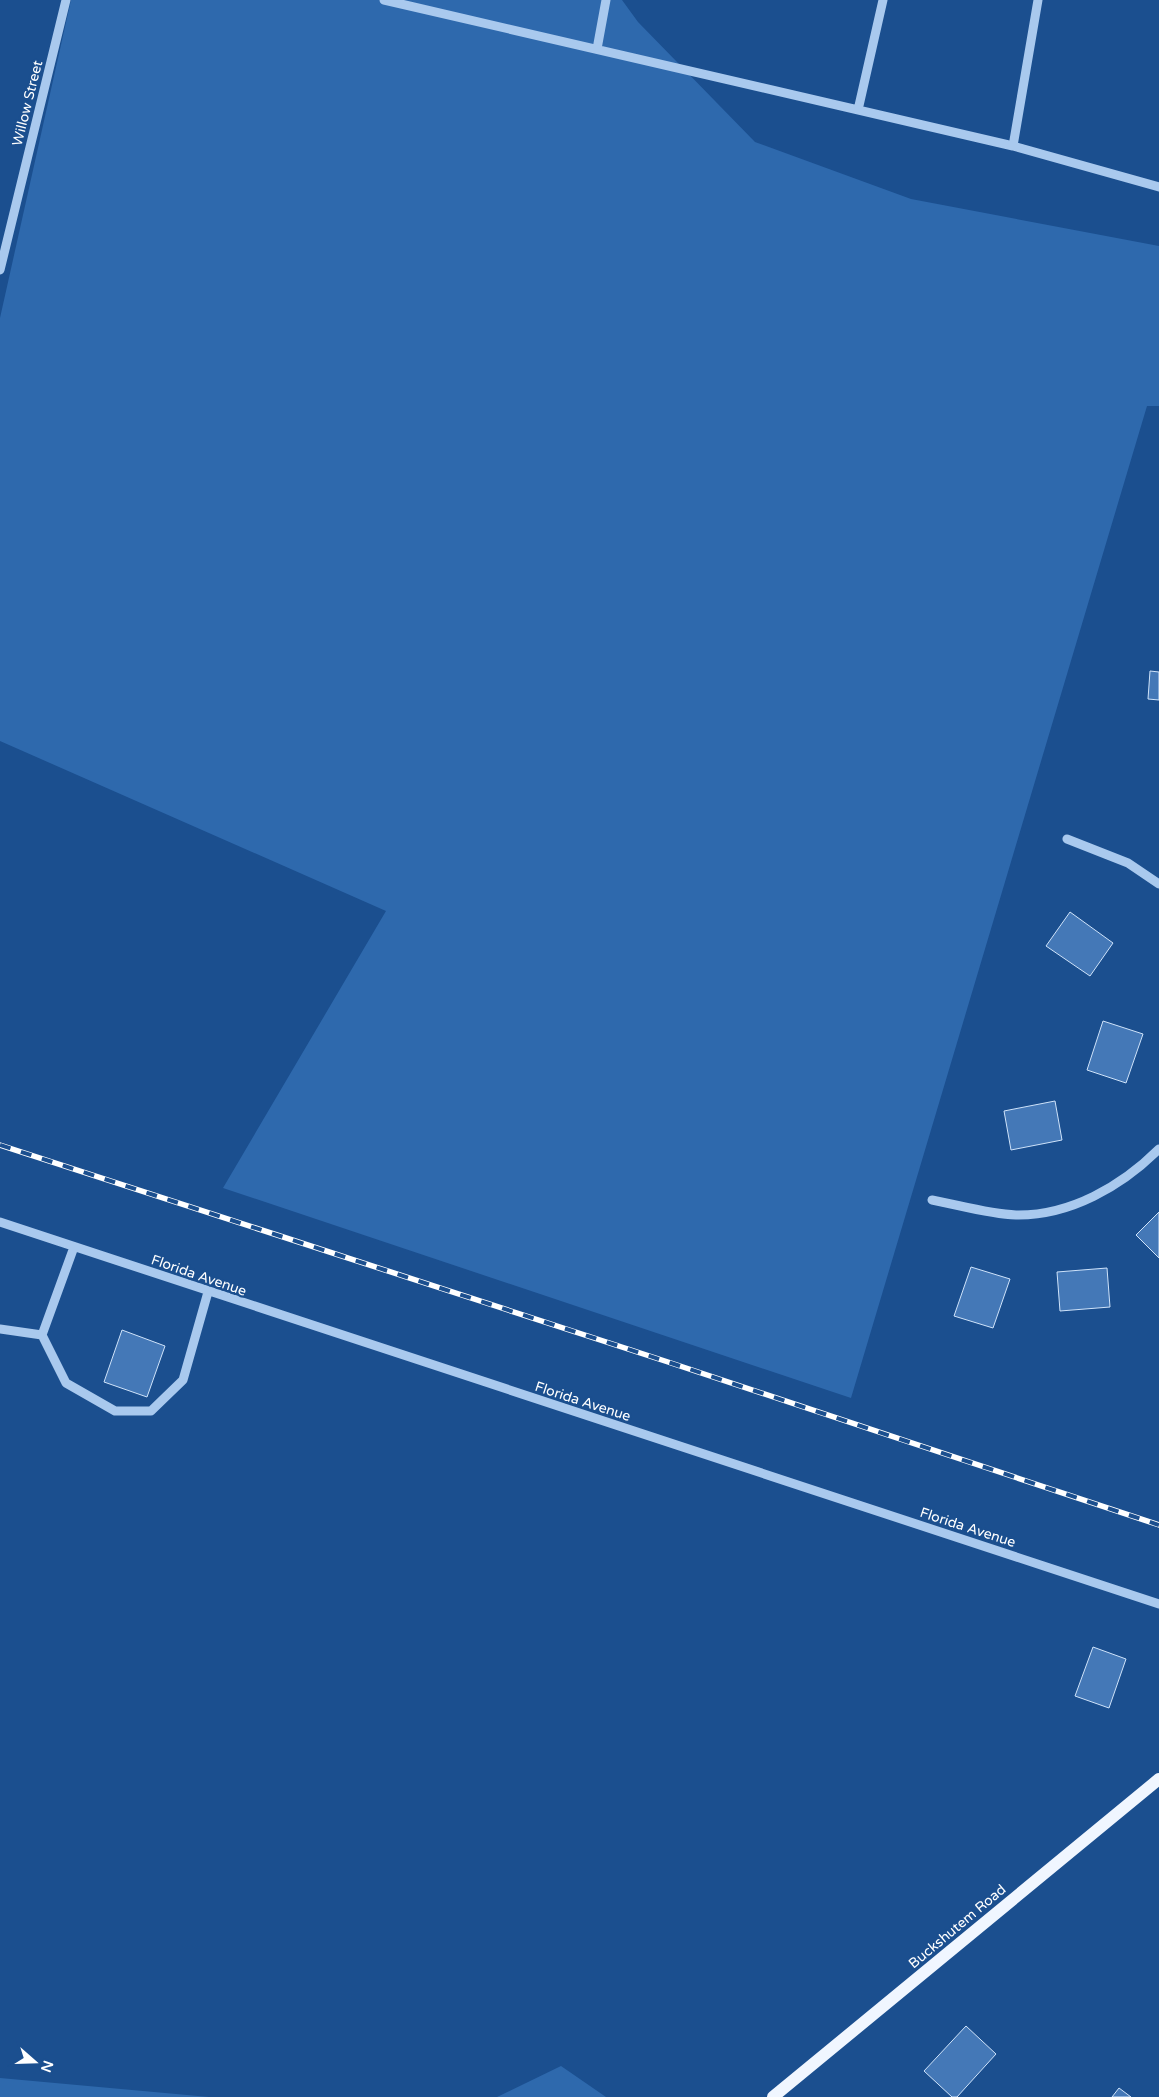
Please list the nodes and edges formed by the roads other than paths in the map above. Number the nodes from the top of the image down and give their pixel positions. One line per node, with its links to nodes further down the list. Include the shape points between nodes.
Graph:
1 (66, 0): 10 (street, Willow Street)
2 (384, 0): 6 (street)
3 (606, 0): 6 (street)
4 (883, 0): 7 (street)
5 (1038, 0): 8 (street)
6 (597, 50): 7 (street)
7 (858, 110): 8 (street)
8 (1013, 146): 9 (street)
9 (1159, 187)
10 (0, 270)
11 (1066, 840): 12 (street, via 1128,863)
12 (1159, 884)
13 (1159, 1149): 14 (street, via 1142,1166 1114,1185 1079,1202 1039,1214 1014,1215)
14 (932, 1200)
15 (0, 1222): 16 (street, Florida Avenue)
16 (74, 1247): 17 (street, Florida Avenue); 19 (street)
17 (208, 1292): 19 (street, via 183,1380 151,1411 115,1411 66,1383); 20 (street, Florida Avenue)
18 (0, 1329): 19 (street)
19 (42, 1335)
20 (1159, 1604)
21 (1159, 1779): 22 (main road, Buckshutem Road)
22 (774, 2097)

